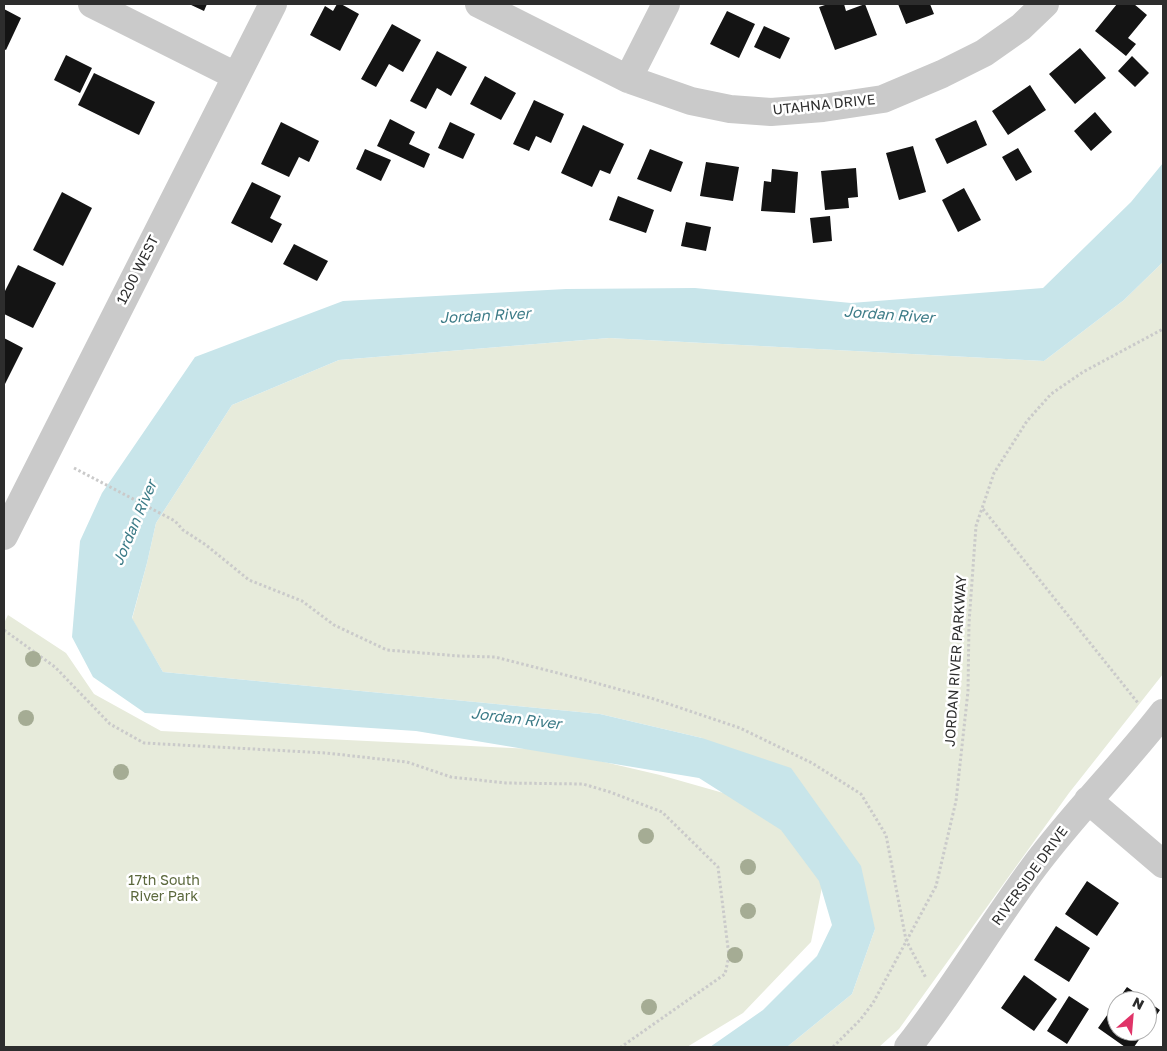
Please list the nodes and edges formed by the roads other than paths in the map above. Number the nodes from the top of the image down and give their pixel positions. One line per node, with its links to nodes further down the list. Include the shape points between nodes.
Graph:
1 (92, 4): 6 (street)
2 (273, 4): 6 (street, 1200 WEST)
3 (479, 4): 7 (street, UTAHNA DRIVE)
4 (666, 4): 7 (street)
5 (1045, 4): 7 (street, UTAHNA DRIVE, via 1021,27 984,53 883,98 771,112 730,109 690,101)
6 (236, 76): 8 (street, 1200 WEST)
7 (628, 79)
8 (4, 536)
9 (1159, 718): 10 (street, RIVERSIDE DRIVE)
10 (1088, 800): 11 (street); 12 (street, RIVERSIDE DRIVE, via 1034,868)
11 (1163, 864)
12 (908, 1047)

